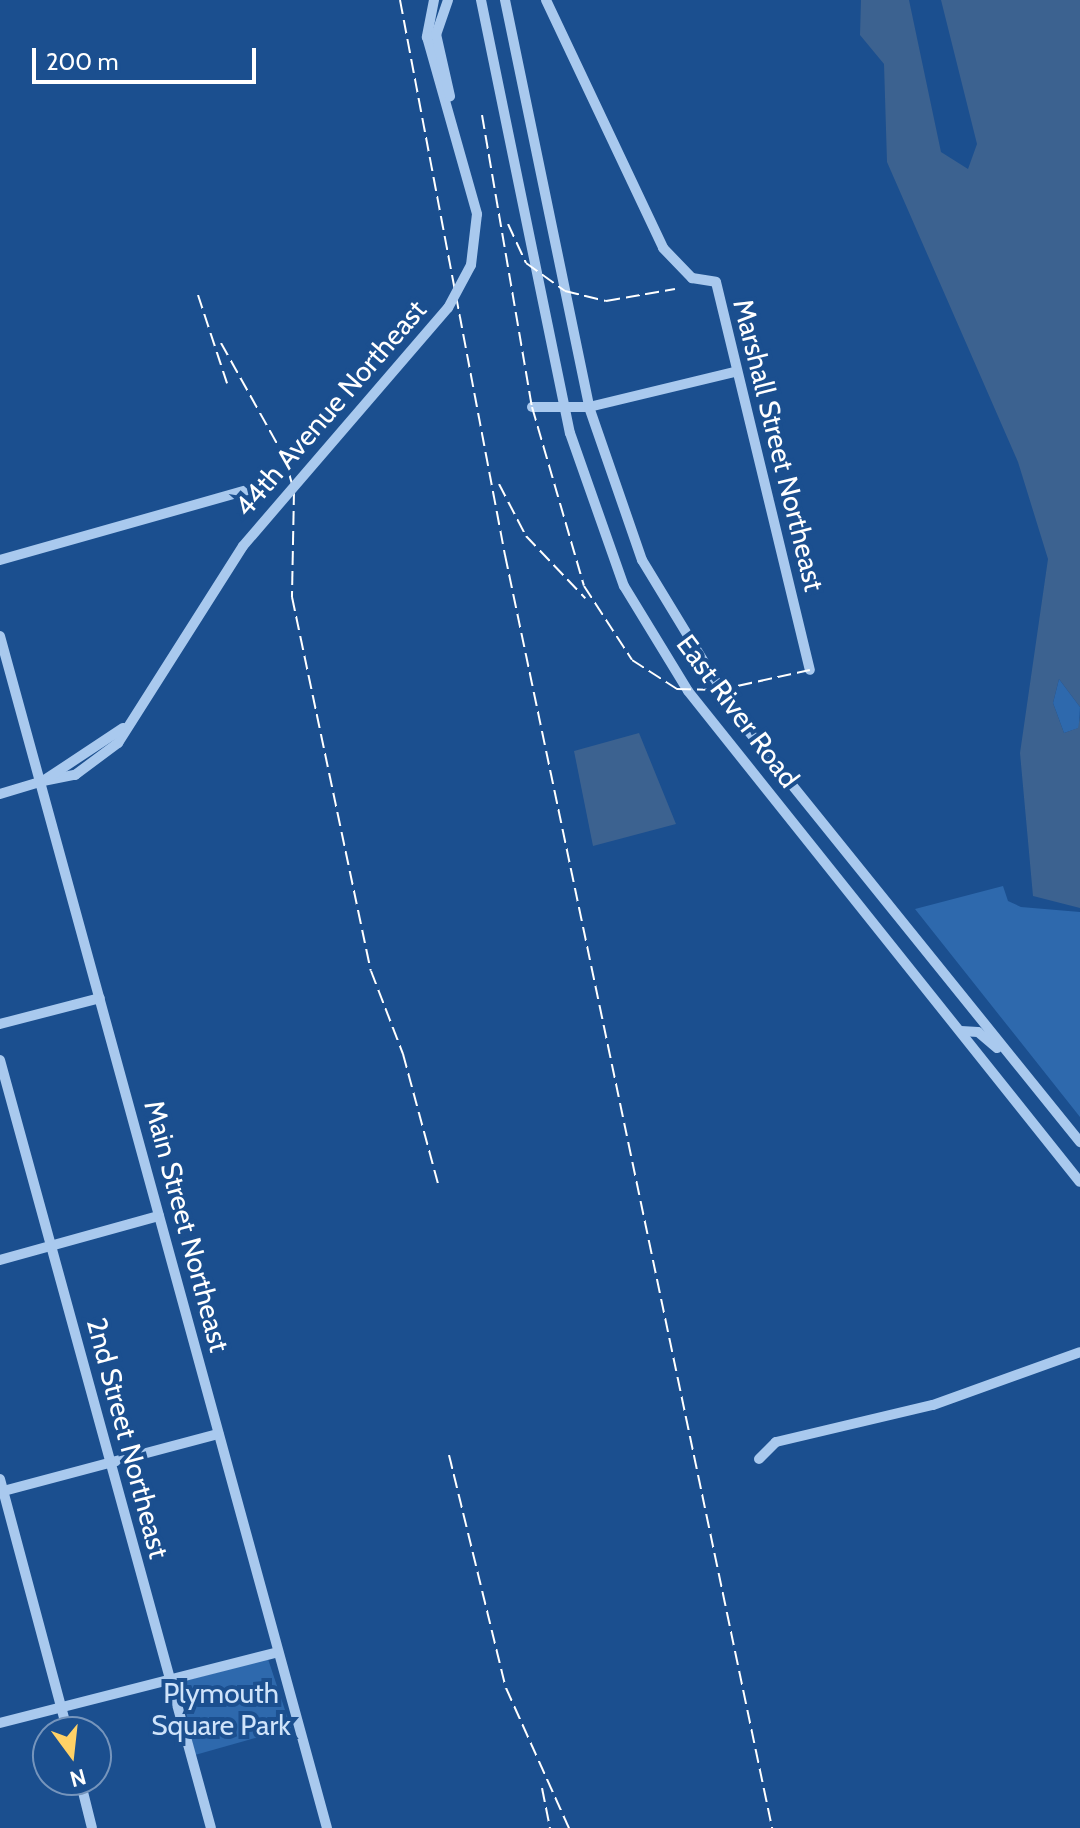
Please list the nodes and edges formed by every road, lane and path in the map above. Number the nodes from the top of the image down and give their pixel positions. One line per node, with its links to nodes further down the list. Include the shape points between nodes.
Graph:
1 (434, 0): 6 (street, via 427,37)
2 (448, 0): 6 (street, via 436,34)
3 (481, 0): 9 (street, East River Road)
4 (505, 0): 10 (street, East River Road)
5 (546, 0): 7 (street, Marshall Street Northeast, via 663,248 692,278 716,282)
6 (451, 106): 15 (street, 44th Avenue Northeast, bridge, via 477,214 471,265 448,308 243,546 134,719)
7 (735, 372): 10 (street); 14 (street, Marshall Street Northeast)
8 (532, 407): 9 (street)
9 (564, 407): 10 (street); 19 (street, East River Road, via 596,522 671,665)
10 (589, 407): 21 (street, East River Road, via 612,491 676,627 738,718)
11 (251, 489): 12 (street)
12 (0, 560)
13 (0, 636): 15 (street, Main Street Northeast)
14 (810, 670)
15 (43, 781): 16 (street, 44th Avenue Northeast); 17 (street, Main Street Northeast)
16 (0, 794)
17 (100, 998): 18 (street); 24 (street, Main Street Northeast)
18 (0, 1024)
19 (961, 1031): 21 (street, via 982,1034); 23 (street, East River Road)
20 (0, 1060): 25 (street, 2nd Street Northeast)
21 (1025, 1073): 22 (street, East River Road)
22 (1080, 1142)
23 (1080, 1182)
24 (159, 1216): 25 (street); 28 (street, Main Street Northeast)
25 (51, 1246): 26 (street); 30 (street, 2nd Street Northeast)
26 (0, 1260)
27 (1080, 1352): 29 (street, via 933,1405 776,1442)
28 (218, 1434): 30 (street); 33 (street, Main Street Northeast)
29 (759, 1459)
30 (111, 1463): 32 (street); 34 (street, 2nd Street Northeast)
31 (0, 1479): 32 (street)
32 (2, 1491): 35 (street)
33 (278, 1652): 34 (street); 41 (street, Main Street Northeast)
34 (169, 1678): 35 (street); 40 (street, 2nd Street Northeast)
35 (61, 1707): 36 (street); 37 (street)
36 (64, 1716)
37 (0, 1723)
38 (84, 1796): 39 (street)
39 (92, 1828)
40 (211, 1828)
41 (327, 1828)

